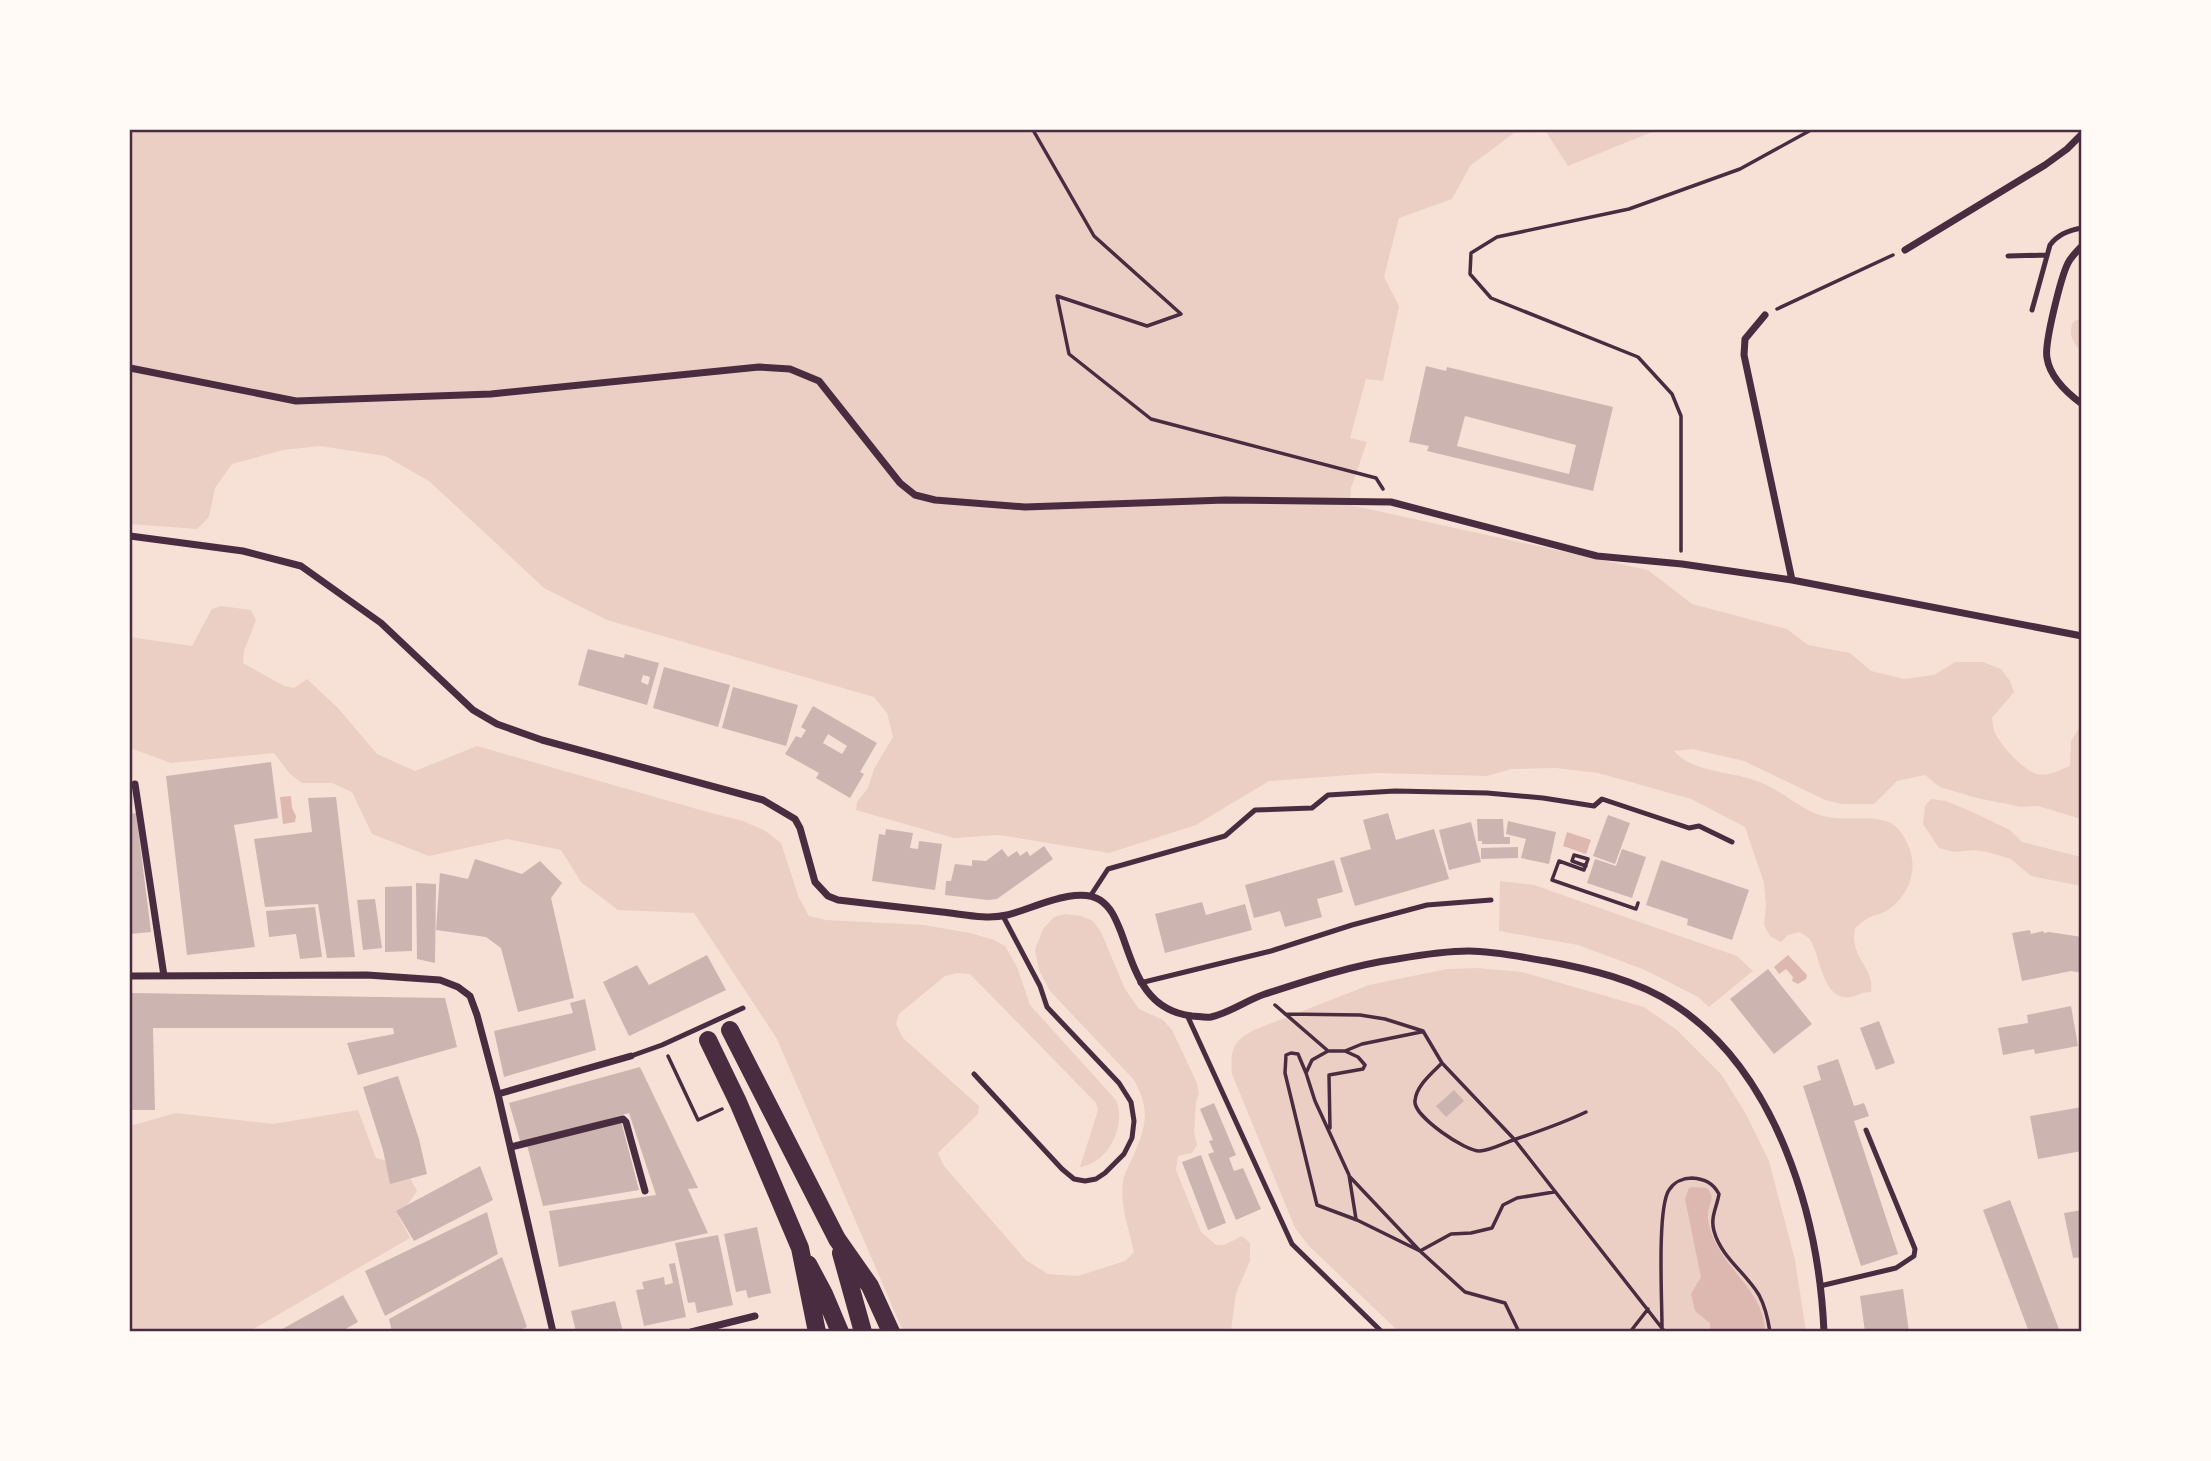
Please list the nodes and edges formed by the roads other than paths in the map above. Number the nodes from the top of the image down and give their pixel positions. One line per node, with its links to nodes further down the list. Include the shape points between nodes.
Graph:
1 (2081, 134): 4 (street, via 2045,165)
2 (2081, 228): 5 (lane, via 2056,237)
3 (2081, 246): 10 (street, via 2068,263 2046,358 2067,393)
4 (1905, 250)
5 (2047, 255): 6 (lane); 7 (lane)
6 (2008, 256)
7 (2032, 310)
8 (1765, 315): 12 (street, via 1745,339 1744,355)
9 (130, 368): 12 (street, via 296,401 491,394 758,367 790,369 819,381 900,484 915,495 935,500 1024,507 1225,500 1391,502 1597,556)
10 (2081, 404)
11 (130, 536): 18 (street, via 243,551 302,566 381,623 473,710 497,724 763,800 795,819 815,882 828,896)
12 (1791, 580): 13 (street)
13 (2081, 636)
14 (135, 784): 20 (street)
15 (1732, 842): 16 (lane, via 1699,826 1689,828 1602,799 1594,806 1487,793 1328,795 1312,808 1255,810 1225,836 1108,869)
16 (1091, 895): 18 (street, via 1073,895); 21 (street, via 1113,913)
17 (1491, 900): 21 (lane, via 1427,905)
18 (1003, 916): 27 (lane, via 1047,1007 1119,1083 1131,1102 1132,1138 1124,1154 1096,1179 1074,1179)
19 (130, 976): 20 (street)
20 (164, 976): 28 (street, via 368,975 440,980 470,996)
21 (1140, 983): 23 (street, via 1162,1006)
22 (743, 1008): 26 (lane)
23 (1187, 1015): 34 (street, via 1210,1017 1262,995 1354,967 1469,951 1570,966 1637,985 1675,1005 1710,1033 1751,1082 1787,1149); 42 (lane, via 1292,1244)
24 (730, 1030): 32 (main road)
25 (708, 1040): 33 (main road)
26 (631, 1056): 28 (street)
27 (974, 1074)
28 (498, 1094): 30 (street)
29 (1866, 1130): 34 (lane, via 1915,1249 1913,1256 1896,1268)
30 (510, 1147): 31 (street, via 622,1119); 36 (street)
31 (645, 1191)
32 (837, 1240): 40 (main road); 41 (main road, via 870,1286)
33 (800, 1248): 38 (main road); 39 (main road)
34 (1820, 1286): 43 (street)
35 (755, 1316): 37 (street)
36 (553, 1332)
37 (691, 1332)
38 (817, 1332)
39 (840, 1332)
40 (863, 1332)
41 (891, 1332)
42 (1382, 1332)
43 (1824, 1332)

